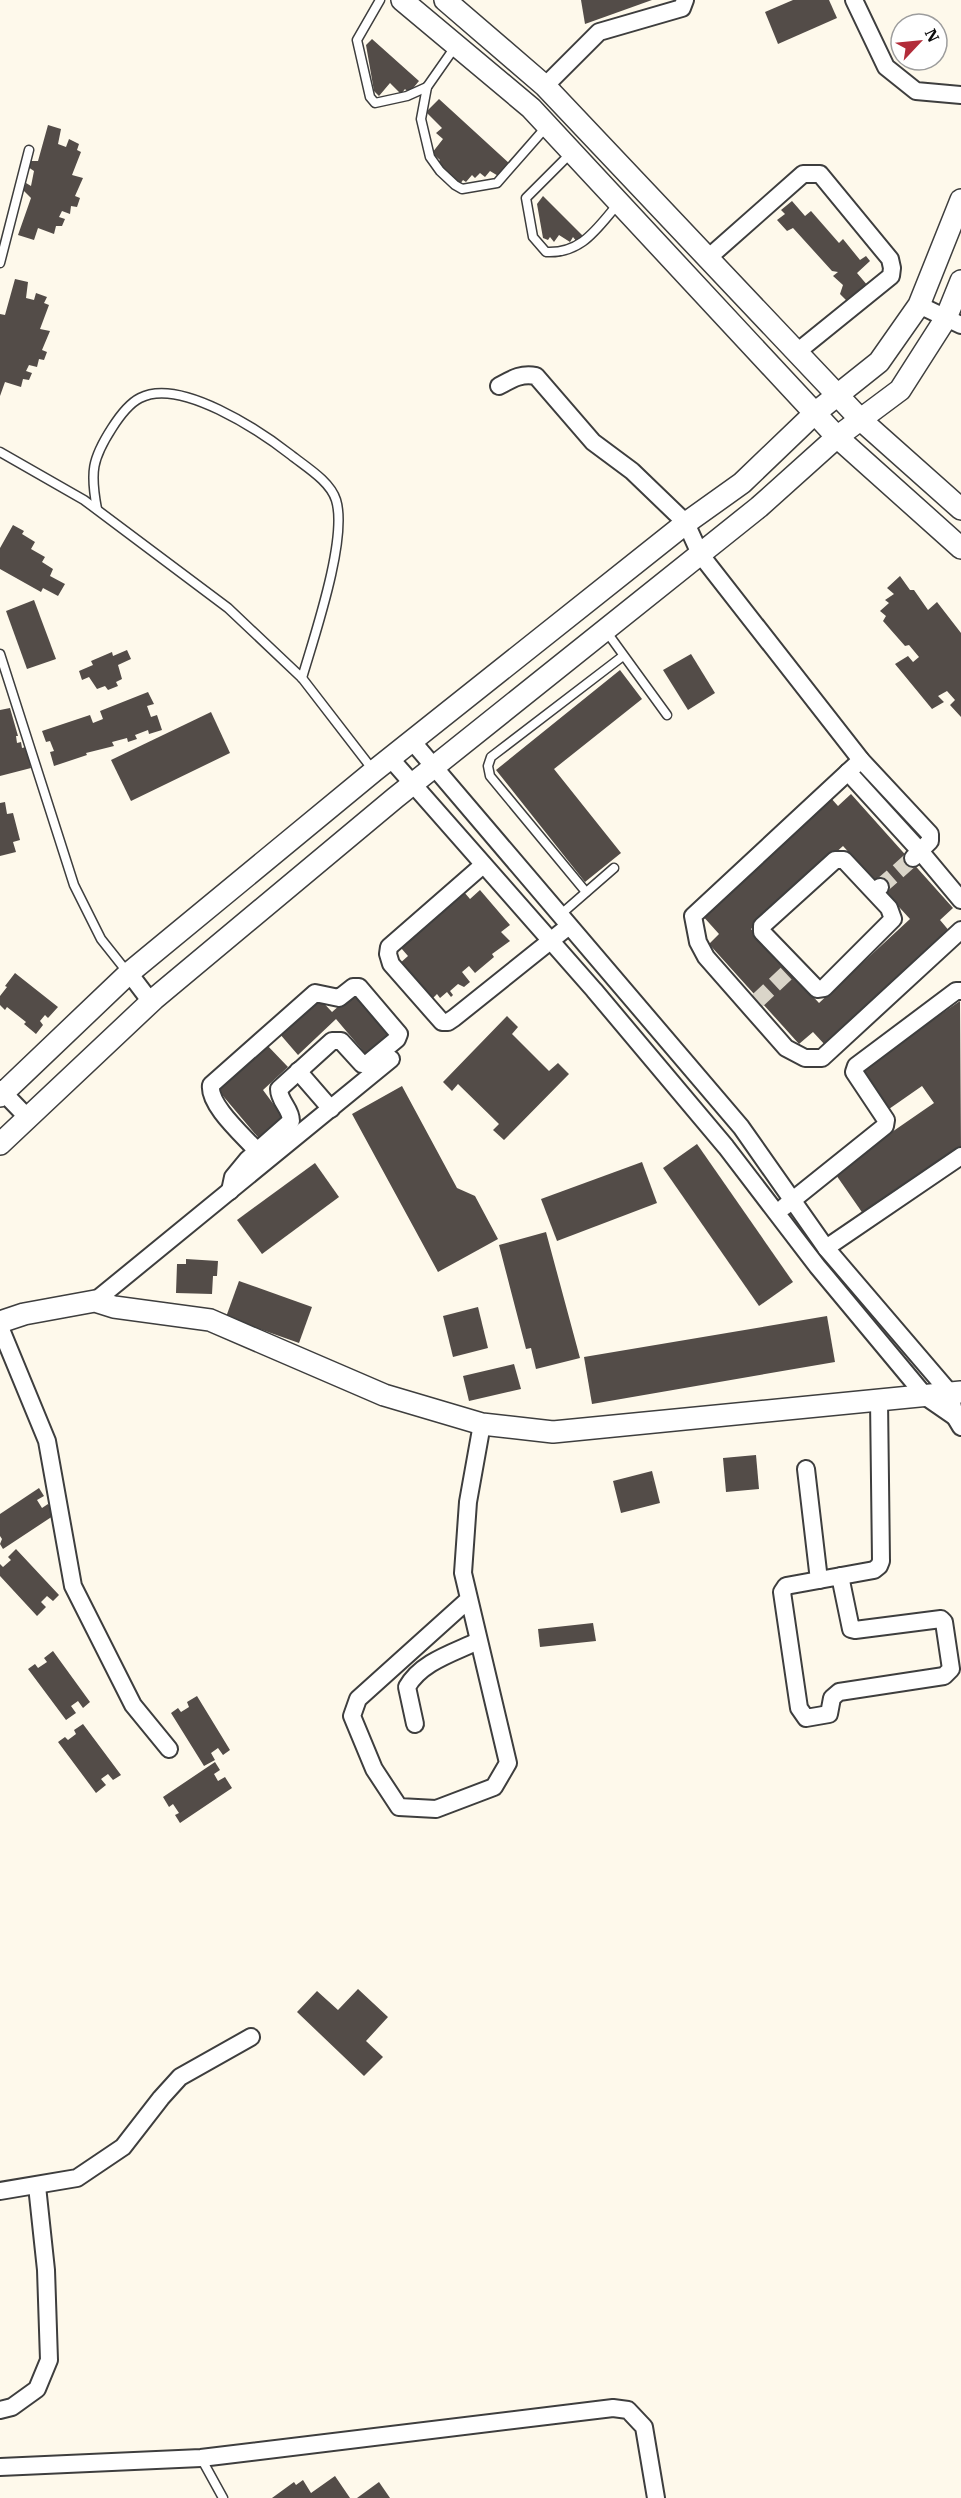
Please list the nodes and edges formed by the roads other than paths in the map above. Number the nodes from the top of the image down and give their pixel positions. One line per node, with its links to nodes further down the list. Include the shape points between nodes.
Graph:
1 (380, 0): 8 (lane, via 357,40 370,97 375,103)
2 (402, 0): 6 (street)
3 (445, 0): 7 (street)
4 (685, 0): 7 (street, via 682,8 599,32)
5 (854, 0): 9 (street, via 886,67 916,91)
6 (456, 46): 8 (lane); 10 (street)
7 (545, 86): 15 (street)
8 (427, 87): 10 (lane, via 421,119 430,157 462,189 497,183)
9 (961, 95)
10 (547, 126): 12 (street)
11 (29, 150): 16 (lane)
12 (572, 152): 14 (street); 14 (lane, via 526,198 533,237 546,252 569,249 586,241)
13 (961, 200): 18 (street)
14 (619, 203): 23 (street)
15 (708, 258): 20 (street); 20 (street, via 803,174 820,174 890,259 891,276)
16 (0, 263)
17 (961, 282): 19 (street)
18 (919, 305): 19 (street); 22 (street, via 879,362)
19 (954, 321): 24 (street, via 900,390)
20 (797, 352): 22 (street)
21 (499, 386): 29 (street, via 518,376 536,376 593,442 632,471)
22 (838, 396): 23 (street); 24 (street)
23 (815, 413): 25 (street); 29 (street, via 742,483)
24 (861, 420): 25 (street); 28 (street)
25 (837, 437): 30 (street); 31 (street)
26 (0, 452): 27 (lane)
27 (97, 509): 36 (lane, via 228,608); 36 (lane, via 94,458 118,418 140,398 154,393 185,397 223,410 280,446 323,481 336,499 339,521 333,566)
28 (961, 509)
29 (687, 523): 31 (street); 32 (street)
30 (961, 548)
31 (700, 554): 33 (street); 40 (street)
32 (574, 612): 33 (street); 38 (street)
33 (601, 635): 35 (lane); 41 (street)
34 (0, 654): 54 (lane, via 74,885 101,939)
35 (623, 656): 37 (lane); 48 (lane, via 492,757 488,766 490,776)
36 (302, 678): 42 (lane)
37 (667, 715)
38 (412, 741): 39 (street); 41 (street)
39 (390, 758): 42 (street); 44 (street)
40 (861, 760): 43 (street); 45 (street, via 930,834 930,841)
41 (435, 767): 44 (street); 50 (street)
42 (374, 771): 54 (street)
43 (848, 772): 45 (street); 51 (street, via 693,916 698,942 706,957 754,1003 786,1048 805,1058 822,1058)
44 (413, 784): 46 (street); 56 (street)
45 (917, 855): 49 (street)
46 (483, 865): 52 (street); 52 (street, via 389,947 391,964 437,1018 448,1022)
47 (614, 868): 48 (lane)
48 (586, 892): 50 (lane)
49 (961, 900)
50 (565, 920): 52 (street); 66 (street, via 741,1127)
51 (961, 930)
52 (551, 941): 67 (street, via 726,1147)
53 (793, 967): 53 (street, via 817,989 824,988 893,919 877,890 844,860 835,860 762,926 762,932)
54 (129, 973): 56 (street); 59 (street)
55 (961, 991): 66 (street, via 856,1066 854,1072 886,1120 885,1126)
56 (151, 1002): 61 (street)
57 (391, 1059): 60 (street)
58 (298, 1071): 60 (street); 63 (street, via 279,1089 291,1121); 63 (street, via 332,1041 341,1041 362,1064 368,1063 399,1034 359,987 339,998 315,993 211,1085 215,1103)
59 (1, 1092): 61 (street)
60 (330, 1109): 65 (street)
61 (28, 1118): 62 (street)
62 (0, 1144)
63 (257, 1151): 65 (street, via 232,1177)
64 (961, 1156): 68 (street)
65 (230, 1191): 69 (street)
66 (793, 1201): 67 (street); 68 (street)
67 (776, 1212): 73 (street)
68 (825, 1248): 72 (street)
69 (95, 1301): 70 (street); 76 (street, via 210,1320 384,1395)
70 (0, 1322)
71 (0, 1327): 83 (street, via 47,1441 73,1586 133,1705)
72 (956, 1392): 73 (street); 75 (street)
73 (926, 1396): 74 (street); 75 (street)
74 (879, 1400): 76 (street, via 553,1432); 78 (street, via 881,1561 874,1570)
75 (958, 1422)
76 (482, 1424): 80 (street, via 468,1502 463,1573)
77 (806, 1469): 79 (street)
78 (840, 1576): 79 (street); 79 (street, via 853,1630 941,1618 951,1664 948,1673 839,1692 832,1698 829,1714 806,1718 799,1708 782,1592 786,1586)
79 (819, 1580)
80 (468, 1600): 81 (street); 81 (street, via 358,1699 352,1716 374,1769 399,1807 436,1809 494,1787 508,1763)
81 (478, 1641): 82 (street, via 423,1667 412,1678 407,1687)
82 (415, 1724)
83 (169, 1749)
84 (251, 2037): 85 (street, via 180,2077 123,2147 77,2178)
85 (37, 2186): 86 (street); 87 (street, via 46,2270 49,2360 37,2389 12,2407)
86 (0, 2191)
87 (0, 2410)
88 (201, 2458): 89 (street); 90 (lane); 91 (street, via 613,2408 628,2410 644,2427)
89 (0, 2467)
90 (223, 2498)
91 (656, 2498)

